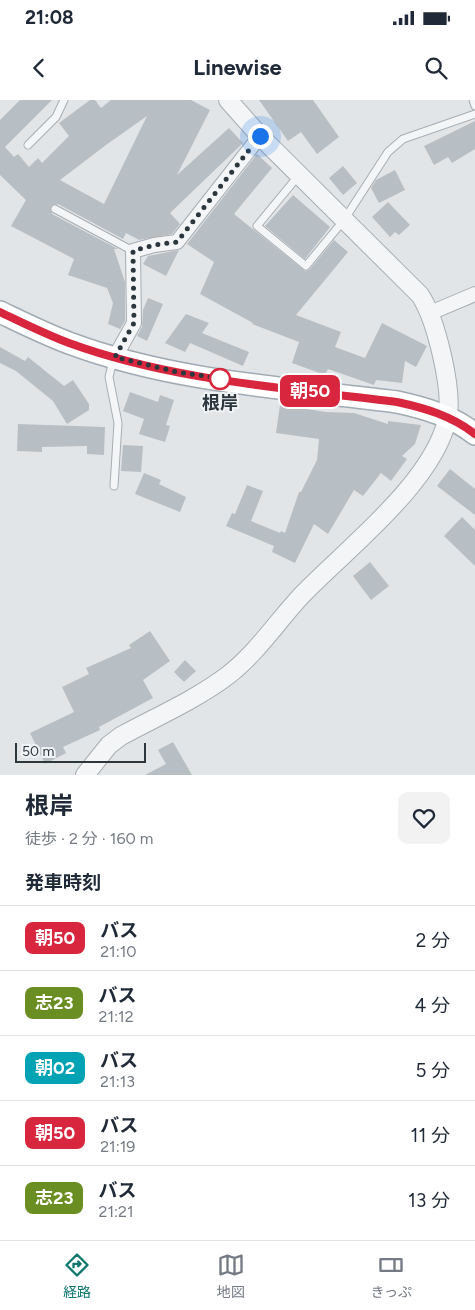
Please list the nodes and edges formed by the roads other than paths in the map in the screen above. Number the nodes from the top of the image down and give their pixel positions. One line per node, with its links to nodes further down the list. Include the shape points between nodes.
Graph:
1 (64, 100): 7 (lane, via 56,117)
2 (228, 100): 6 (street)
3 (473, 100): 4 (lane)
4 (475, 106)
5 (475, 114): 10 (lane, via 403,139 388,152)
6 (260, 136): 8 (street); 11 (street, via 177,242)
7 (28, 145)
8 (299, 175): 10 (street); 10 (lane, via 257,226 306,266)
9 (55, 209): 11 (lane)
10 (344, 220): 14 (street, via 420,295)
11 (133, 251): 15 (street, via 134,323)
12 (475, 294): 14 (street)
13 (0, 312): 15 (main road, via 56,338)
14 (430, 313): 16 (street, via 444,366)
15 (115, 357): 16 (main road, via 197,376 397,402 425,408); 18 (lane, via 110,377 118,423)
16 (448, 418): 17 (main road); 19 (street, via 434,452 400,498 302,594 256,649 217,683 108,745)
17 (475, 434)
18 (114, 486)
19 (85, 775)

